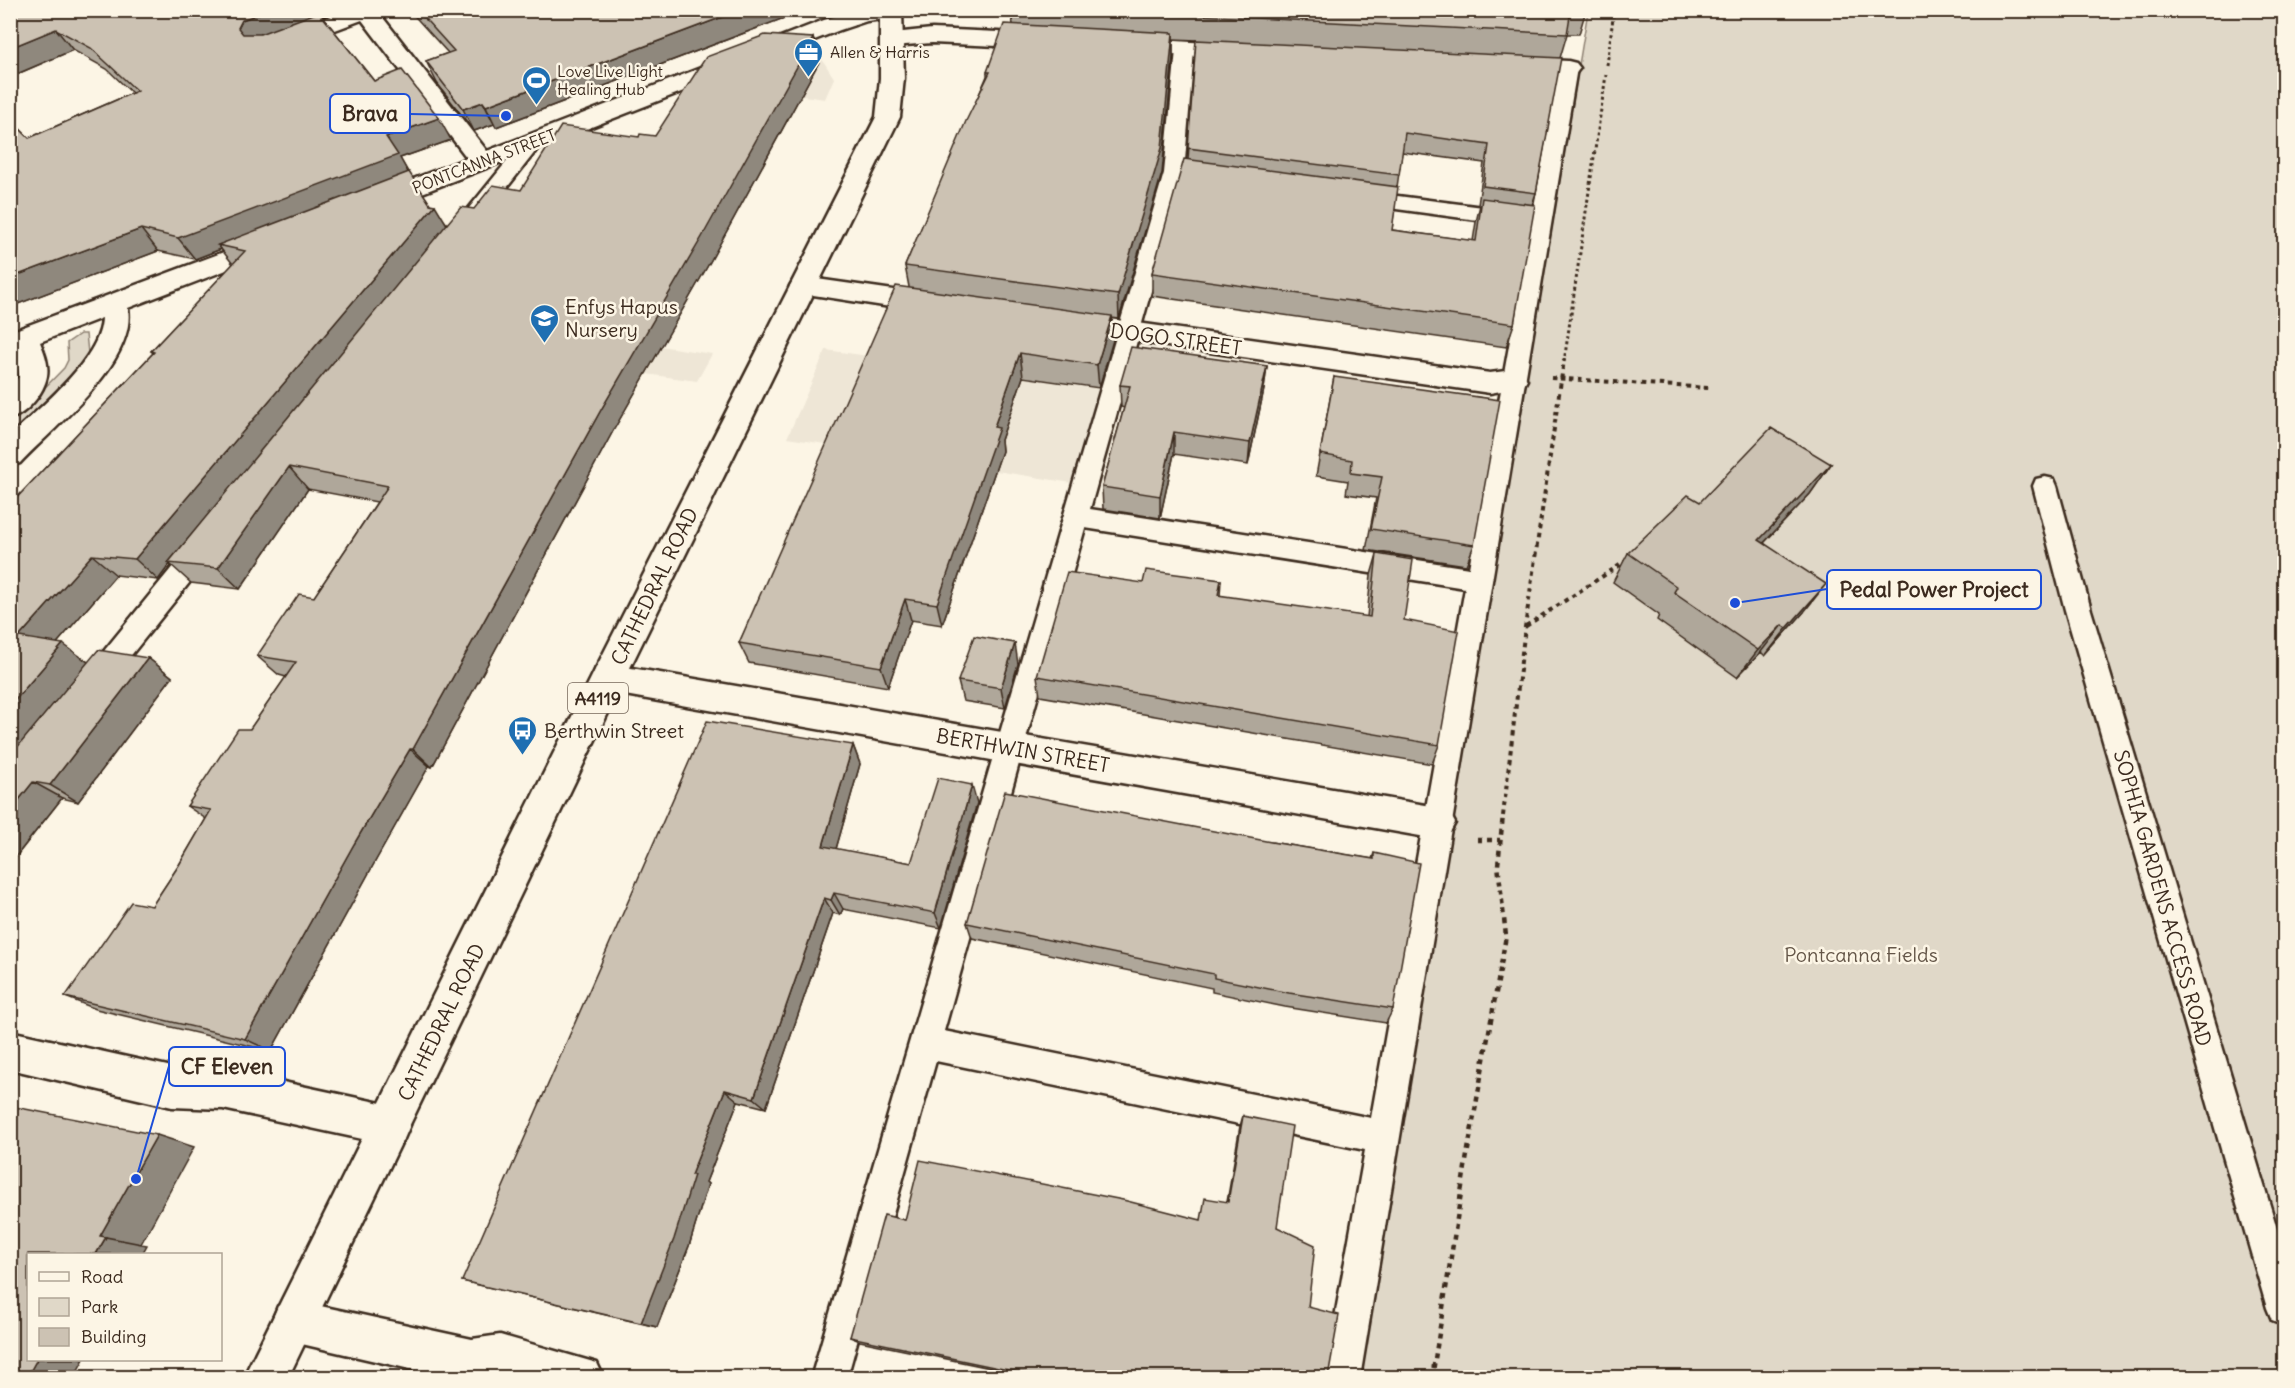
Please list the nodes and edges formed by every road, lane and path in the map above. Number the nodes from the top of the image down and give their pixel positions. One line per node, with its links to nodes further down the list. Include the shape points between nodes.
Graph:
1 (1614, 10): 25 (path, via 1587,216)
2 (366, 11): 6 (street); 12 (street)
3 (891, 20): 4 (street, PONTCANNA STREET, via 932,36); 11 (street, PONTCANNA STREET, via 865,15 832,25); 18 (street, CATHEDRAL ROAD / A4119, via 892,87 888,117)
4 (1062, 42)
5 (1107, 44): 7 (street)
6 (266, 49)
7 (1185, 50): 8 (street); 22 (lane, via 1186,175)
8 (1256, 53)
9 (1496, 64): 10 (street)
10 (1568, 68): 15 (lane)
11 (532, 142): 12 (street, PONTCANNA STREET); 16 (lane)
12 (483, 162): 14 (street, PONTCANNA STREET)
13 (1336, 195): 15 (lane)
14 (349, 213)
15 (1542, 222): 26 (lane)
16 (465, 227)
17 (293, 235): 19 (street)
18 (803, 286): 20 (street); 36 (street, CATHEDRAL ROAD / A4119)
19 (114, 303): 23 (street); 29 (street, via 118,319 112,341 95,365)
20 (963, 309)
21 (1046, 320): 22 (street, DOGO STREET)
22 (1128, 332): 26 (street, DOGO STREET, via 1490,383); 31 (lane)
23 (18, 340): 28 (street, via 35,366 35,374)
24 (1549, 378): 25 (path)
25 (1560, 378): 27 (path); 35 (path)
26 (1513, 380): 34 (lane)
27 (1709, 388)
28 (10, 409)
29 (10, 455)
30 (2045, 486): 44 (lane, SOPHIA GARDENS ACCESS ROAD, via 2081,621)
31 (1078, 517): 34 (lane); 38 (lane)
32 (222, 524): 37 (lane)
33 (1626, 561): 35 (path)
34 (1479, 580): 39 (lane)
35 (1525, 627): 50 (path, via 1498,865 1506,936)
36 (608, 678): 38 (street, BERTHWIN STREET); 42 (street, CATHEDRAL ROAD / A4119)
37 (79, 700)
38 (1009, 747): 39 (street, BERTHWIN STREET); 40 (lane)
39 (1437, 823): 43 (lane)
40 (926, 1043): 43 (lane); 48 (lane)
41 (10, 1050): 42 (street, via 172,1087 223,1089)
42 (390, 1125): 45 (street, CATHEDRAL ROAD / A4119)
43 (1383, 1137): 49 (lane)
44 (2284, 1308)
45 (293, 1321): 46 (street, CATHEDRAL ROAD / A4119); 47 (street, via 472,1361 500,1357)
46 (265, 1377)
47 (582, 1377)
48 (829, 1377)
49 (1342, 1377)
50 (1432, 1377)

